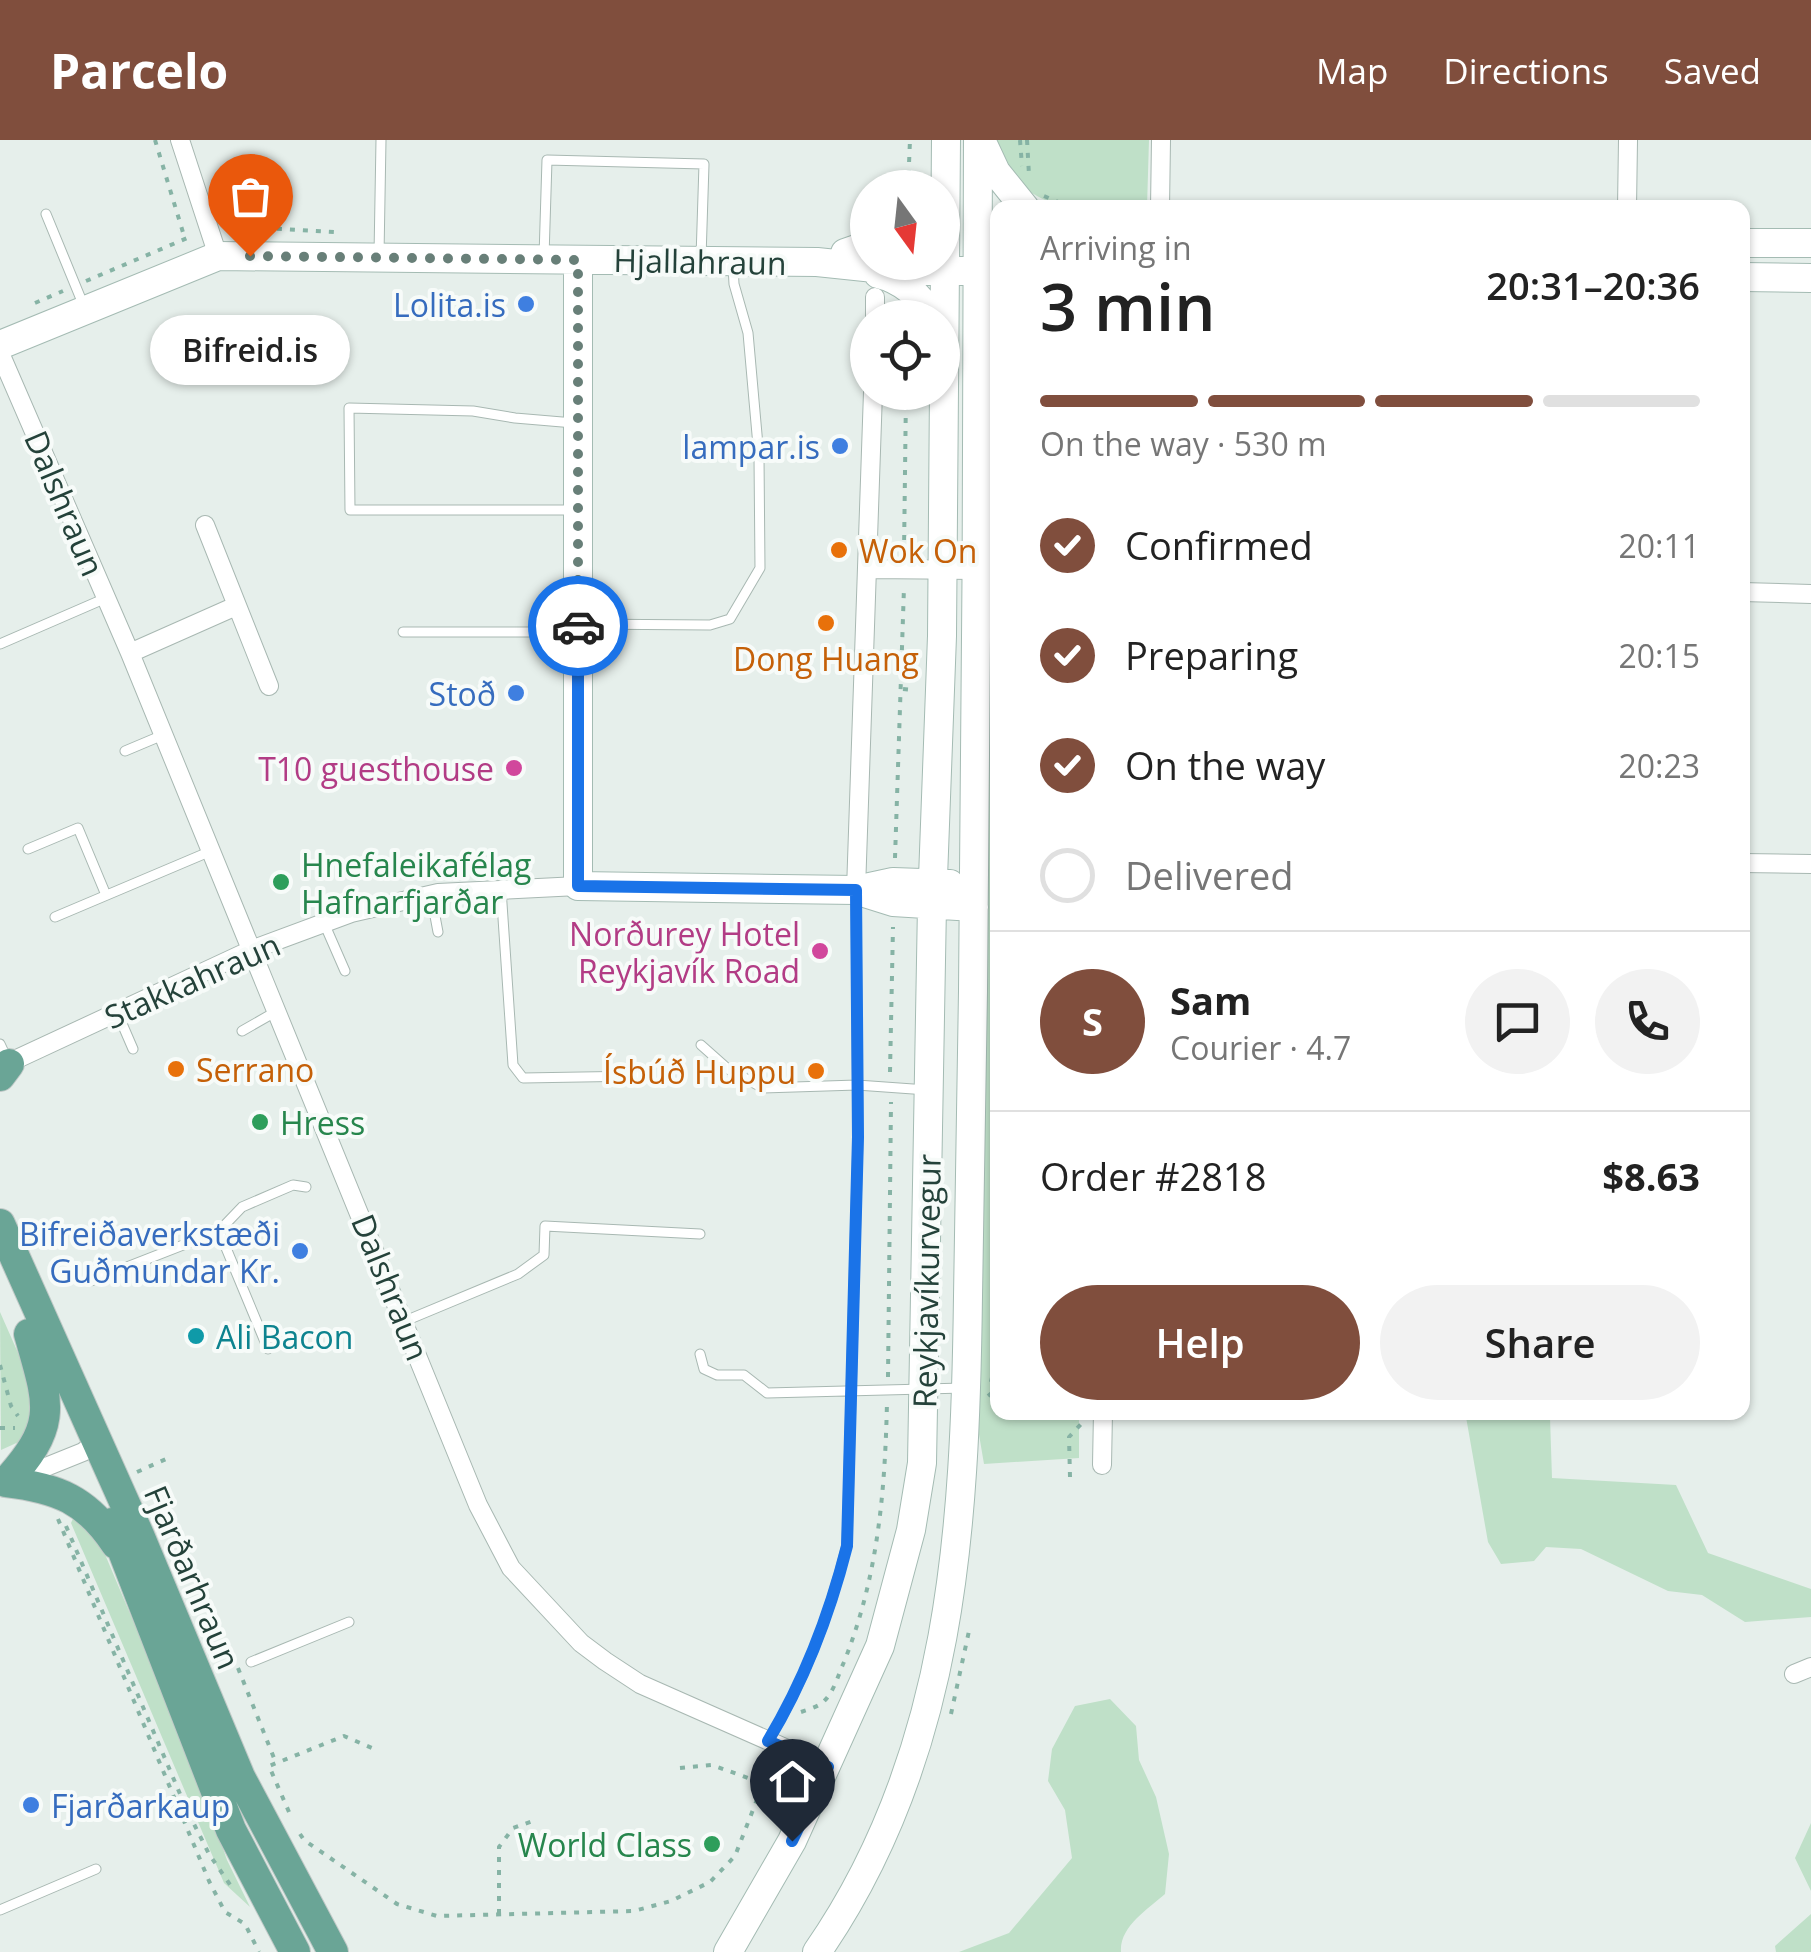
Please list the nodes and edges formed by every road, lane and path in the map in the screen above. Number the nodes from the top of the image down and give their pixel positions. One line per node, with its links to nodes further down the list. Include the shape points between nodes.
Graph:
1 (156, 140): 15 (path)
2 (180, 140): 19 (street)
3 (381, 140): 21 (lane)
4 (910, 140): 9 (path)
5 (980, 140): 11 (main road, via 996,172); 22 (main road, Reykjavíkurvegur)
6 (1161, 140): 12 (street)
7 (1628, 140): 13 (street)
8 (946, 146): 10 (main road)
9 (909, 170)
10 (937, 170)
11 (1031, 200)
12 (1160, 200)
13 (1628, 200)
14 (46, 214): 31 (lane)
15 (184, 239)
16 (1750, 242): 17 (main road)
17 (1811, 243)
18 (850, 255): 26 (main road, Hjallahraun)
19 (218, 256): 21 (main road, Hjallahraun); 31 (main road, Hjallahraun)
20 (960, 257): 22 (main road, Hjallahraun)
21 (380, 258): 23 (main road, Hjallahraun)
22 (988, 259): 35 (main road, Reykjavíkurvegur)
23 (544, 260): 24 (main road, Hjallahraun); 25 (lane, via 547,160 704,164)
24 (578, 260): 25 (main road, Hjallahraun); 38 (main road)
25 (701, 261): 26 (main road, Hjallahraun)
26 (733, 262): 48 (lane, via 756,422 760,568 730,619)
27 (1750, 277): 28 (main road)
28 (1811, 278)
29 (897, 280): 30 (main road)
30 (922, 300)
31 (85, 310): 32 (main road, Hjallahraun)
32 (0, 345)
33 (990, 349): 35 (main road)
34 (0, 353): 46 (street, Dalshraun)
35 (978, 380): 43 (main road, Reykjavíkurvegur)
36 (872, 410): 41 (street)
37 (940, 410): 42 (main road, Reykjavíkurvegur)
38 (577, 423): 39 (main road); 39 (lane, via 473,410 349,408 350,510)
39 (577, 510): 48 (main road)
40 (205, 524): 47 (street)
41 (868, 569): 42 (street); 63 (street)
42 (940, 569): 43 (street); 64 (main road, Reykjavíkurvegur)
43 (978, 570): 67 (main road, Reykjavíkurvegur)
44 (1750, 592): 45 (street)
45 (1811, 594)
46 (106, 598): 50 (lane); 51 (street, Dalshraun)
47 (236, 606): 51 (street); 52 (street)
48 (578, 628): 49 (lane); 61 (main road)
49 (403, 632)
50 (0, 644)
51 (130, 653): 55 (street, Dalshraun)
52 (269, 686)
53 (903, 690): 54 (path)
54 (914, 690)
55 (162, 735): 56 (lane); 58 (street, Dalshraun)
56 (125, 750)
57 (28, 849): 65 (lane, via 78,828)
58 (211, 851): 65 (lane); 71 (street, Dalshraun)
59 (1750, 863): 60 (street)
60 (1811, 864)
61 (578, 886): 62 (street, Stakkahraun); 63 (main road, Stakkahraun)
62 (501, 889): 66 (street, Stakkahraun); 79 (lane, via 513,1065 522,1078)
63 (856, 890): 64 (main road, Stakkahraun, via 893,882); 80 (lane)
64 (933, 894): 67 (main road, Stakkahraun); 81 (main road, Reykjavíkurvegur)
65 (106, 895): 68 (lane)
66 (431, 895): 69 (street, Stakkahraun); 70 (lane)
67 (975, 897): 97 (main road, Reykjavíkurvegur)
68 (54, 917)
69 (323, 923): 71 (street, Stakkahraun); 72 (lane)
70 (438, 932)
71 (251, 950): 73 (street, Stakkahraun); 74 (street, Dalshraun)
72 (345, 971)
73 (117, 1012): 77 (lane); 78 (street, Stakkahraun)
74 (277, 1012): 75 (lane); 88 (street, Dalshraun)
75 (242, 1031)
76 (702, 1045): 80 (lane, via 763,1088)
77 (132, 1050)
78 (2, 1066)
79 (640, 1076)
80 (857, 1085): 81 (lane); 96 (lane)
81 (930, 1090): 94 (main road, Reykjavíkurvegur)
82 (306, 1187): 84 (lane, via 293,1185 242,1206)
83 (0, 1224): 102 (main road, Fjarðarhraun)
84 (219, 1231): 87 (lane); 90 (lane)
85 (700, 1234): 88 (lane, via 545,1226 544,1255 518,1274)
86 (0, 1271): 89 (main road, Fjarðarhraun)
87 (91, 1282)
88 (406, 1321): 113 (street, Dalshraun, via 478,1505 510,1568 581,1643 640,1684)
89 (29, 1334): 101 (main road, via 46,1394); 102 (main road, Fjarðarhraun)
90 (268, 1349)
91 (700, 1354): 96 (lane, via 704,1368 744,1375 766,1393)
92 (0, 1364): 101 (path, via 16,1414)
93 (990, 1366): 97 (path)
94 (924, 1389): 96 (lane); 97 (lane); 115 (main road, Reykjavíkurvegur, via 911,1530 880,1646)
95 (990, 1390): 97 (path)
96 (853, 1391): 113 (lane, via 847,1546)
97 (978, 1392): 127 (main road, Reykjavíkurvegur, via 948,1616 919,1741 895,1809)
98 (1083, 1420): 106 (path, via 1068,1438)
99 (1103, 1420): 104 (street)
100 (0, 1428): 101 (path)
101 (40, 1435): 107 (main road)
102 (90, 1447): 107 (street); 109 (main road, Fjarðarhraun); 125 (main road, Fjarðarhraun, via 240,1777)
103 (166, 1460): 105 (path)
104 (1102, 1464)
105 (133, 1474)
106 (1070, 1477)
107 (3, 1484): 108 (main road)
108 (63, 1496): 109 (main road, via 97,1516); 120 (path, via 67,1530 178,1790); 123 (path, via 59,1527 208,1881)
109 (125, 1558): 124 (main road, Fjarðarhraun, via 231,1830)
110 (349, 1622): 111 (lane)
111 (251, 1662): 114 (path, via 236,1669)
112 (372, 1748): 114 (path, via 344,1736)
113 (770, 1751): 115 (street, Dalshraun); 117 (path)
114 (276, 1763): 122 (path, via 268,1766 304,1840 397,1904 437,1916)
115 (828, 1767): 126 (main road, Reykjavíkurvegur)
116 (680, 1768): 117 (path, via 712,1764)
117 (764, 1784): 122 (path, via 735,1856 710,1882 684,1895 634,1911)
118 (536, 1820): 122 (path, via 513,1828 499,1846)
119 (96, 1868): 121 (lane)
120 (240, 1898)
121 (0, 1910)
122 (499, 1914)
123 (259, 1952)
124 (294, 1952)
125 (333, 1952)
126 (728, 1952)
127 (816, 1952)

